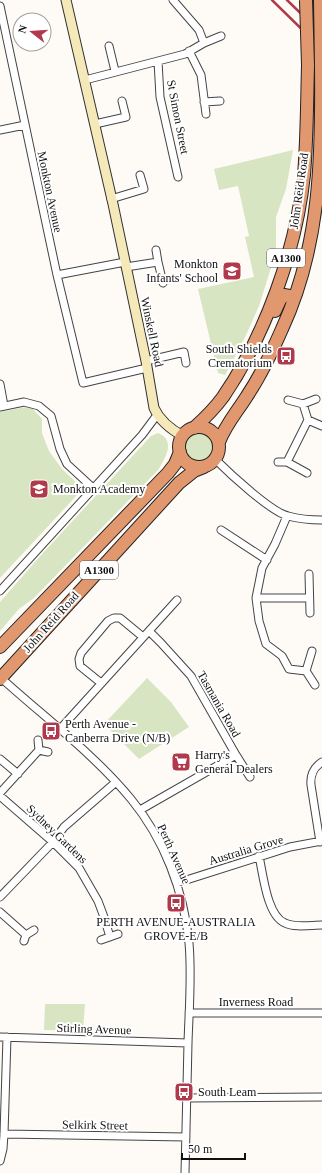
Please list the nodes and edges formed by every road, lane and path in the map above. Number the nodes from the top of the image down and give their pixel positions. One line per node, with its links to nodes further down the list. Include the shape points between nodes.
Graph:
1 (66, 0): 13 (street, Winskell Road)
2 (173, 0): 7 (street, via 199,30)
3 (306, 0): 33 (highway, John Reid Road / A1300, bridge, via 308,66 304,174 299,208 282,274 267,313 251,349)
4 (320, 0): 11 (highway, John Reid Road / A1300, bridge)
5 (0, 6): 19 (street, Monkton Avenue)
6 (221, 36): 7 (street)
7 (204, 42): 9 (street)
8 (109, 46): 12 (street)
9 (189, 51): 10 (street); 16 (street, via 201,75)
10 (158, 61): 12 (street); 22 (street, St Simon Street, via 160,97)
11 (322, 65): 29 (highway, John Reid Road / A1300, via 322,135 318,192 311,241)
12 (115, 71): 13 (street)
13 (85, 80): 18 (street, Winskell Road)
14 (220, 101): 16 (street)
15 (122, 102): 18 (street, via 126,117)
16 (204, 102): 17 (street)
17 (206, 114)
18 (95, 124): 23 (street, Winskell Road)
19 (25, 125): 20 (street); 27 (street, Monkton Avenue)
20 (0, 130)
21 (140, 175): 23 (street, via 144,189)
22 (178, 177)
23 (111, 199): 26 (street, Winskell Road)
24 (156, 250): 25 (street)
25 (158, 262): 26 (street); 28 (street)
26 (126, 265): 27 (street); 31 (street, Winskell Road)
27 (57, 275): 31 (street, Monkton Avenue, via 82,383)
28 (163, 283)
29 (296, 297): 33 (highway, via 284,295 280,300 251,363); 43 (highway, John Reid Road / A1300, via 261,374 229,420)
30 (186, 363): 31 (street, via 184,352)
31 (147, 364): 38 (street, Winskell Road)
32 (0, 384): 37 (street)
33 (223, 397): 41 (highway, John Reid Road / A1300)
34 (288, 400): 36 (street)
35 (316, 400): 36 (street)
36 (302, 404): 39 (street)
37 (2, 407): 50 (street, via 24,402 39,406 51,416 67,464)
38 (157, 415): 42 (street); 50 (street)
39 (308, 420): 40 (street); 47 (street)
40 (322, 426)
41 (194, 428): 42 (highway); 43 (highway, via 207,428)
42 (183, 436): 44 (highway, via 180,441)
43 (219, 442): 45 (highway)
44 (180, 452): 48 (highway, via 186,462); 63 (highway, John Reid Road / A1300, via 168,473)
45 (215, 459): 48 (highway); 51 (street, via 272,508)
46 (278, 462): 47 (street)
47 (287, 462): 49 (street)
48 (204, 467): 66 (highway, John Reid Road / A1300, via 194,471 179,483)
49 (307, 473)
50 (93, 488): 56 (street)
51 (287, 516): 52 (street); 54 (street)
52 (322, 520)
53 (221, 530): 54 (street)
54 (267, 560): 57 (street, via 262,568)
55 (308, 574): 58 (street)
56 (0, 591)
57 (256, 598): 58 (street); 65 (street, via 266,644 282,656 289,669)
58 (309, 598): 60 (street)
59 (177, 600): 61 (street)
60 (310, 613)
61 (148, 631): 62 (street); 73 (street, Tasmania Road, via 191,676)
62 (143, 637): 67 (street); 67 (street, via 120,618 108,620 80,653 79,660 80,666)
63 (0, 647)
64 (312, 650): 65 (street)
65 (306, 672): 68 (street)
66 (0, 678): 69 (street, Perth Avenue)
67 (101, 683): 69 (street)
68 (315, 685)
69 (60, 729): 78 (street, Perth Avenue)
70 (38, 740): 71 (street)
71 (39, 750): 72 (street); 76 (street)
72 (48, 752)
73 (236, 756): 77 (street, Tasmania Road); 80 (street, Tasmania Road)
74 (0, 758): 76 (street)
75 (322, 762): 81 (street, via 313,770 310,777)
76 (18, 774): 79 (street)
77 (250, 778)
78 (116, 782): 80 (street, Perth Avenue); 82 (street, via 64,827)
79 (0, 795): 82 (street, Sydney Gardens)
80 (140, 810): 84 (street, Perth Avenue, via 160,844)
81 (321, 841): 83 (street, Australia Grove)
82 (53, 842): 85 (street); 90 (street, Sydney Gardens, via 79,868 98,901)
83 (259, 856): 84 (street, Australia Grove); 87 (street, via 270,904 279,919 285,924 292,925)
84 (177, 883): 92 (street, Perth Avenue, via 189,943)
85 (0, 897)
86 (0, 912): 88 (street, via 25,938)
87 (322, 925)
88 (34, 930)
89 (118, 934): 90 (street)
90 (110, 937): 91 (street)
91 (102, 940)
92 (189, 1013): 93 (street, Inverness Road); 95 (street, Perth Avenue)
93 (322, 1013)
94 (3, 1037): 95 (street, Stirling Avenue); 98 (street)
95 (188, 1043): 97 (street, Perth Avenue)
96 (322, 1097): 97 (street)
97 (187, 1098): 99 (street, Perth Avenue)
98 (4, 1134): 99 (street, Selkirk Street); 100 (street, via 4,1149)
99 (186, 1137): 101 (street, Perth Avenue)
100 (0, 1161)
101 (185, 1173)

